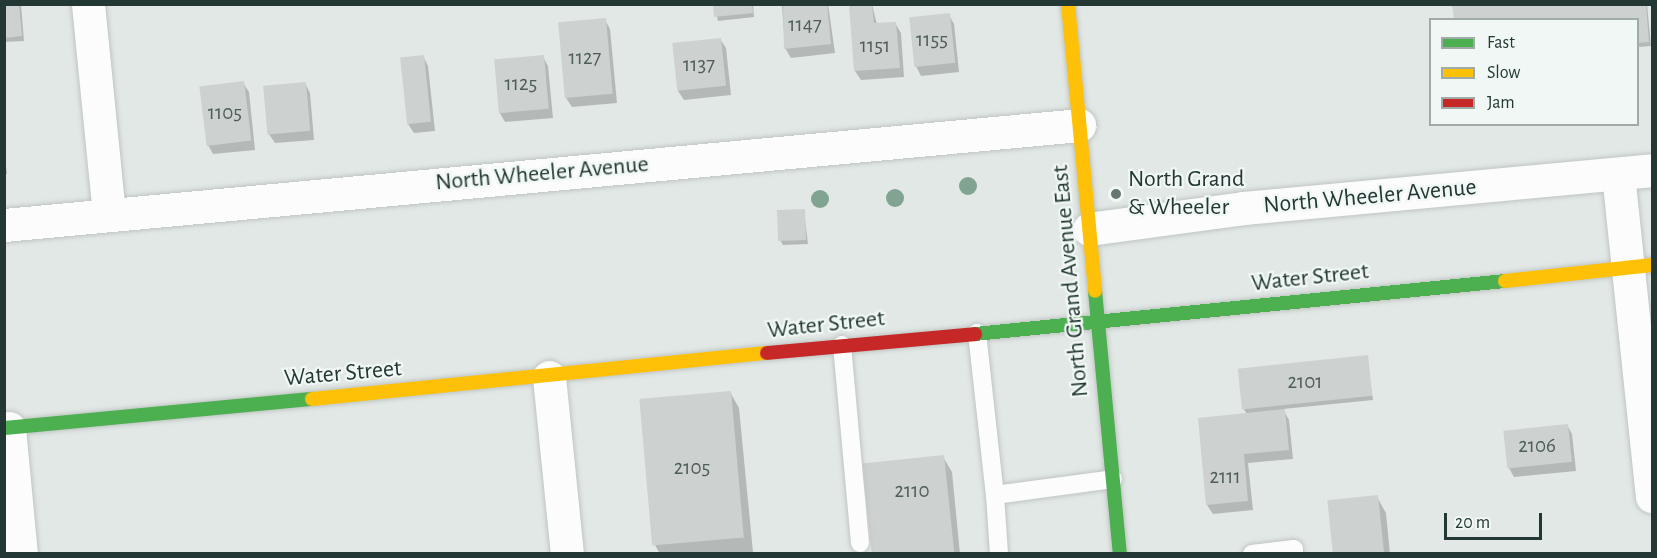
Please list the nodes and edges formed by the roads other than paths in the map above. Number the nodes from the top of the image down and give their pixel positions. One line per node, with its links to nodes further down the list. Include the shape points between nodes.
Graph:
1 (88, 4): 6 (street)
2 (1068, 4): 3 (street, North Grand Avenue East)
3 (1079, 125): 6 (street, North Wheeler Avenue); 8 (street, North Grand Avenue East)
4 (1653, 170): 5 (street, North Wheeler Avenue)
5 (1618, 174): 8 (street, North Wheeler Avenue, via 1244,208); 9 (street)
6 (109, 213): 7 (street, North Wheeler Avenue)
7 (4, 225)
8 (1089, 229): 10 (street, North Grand Avenue East)
9 (1639, 266): 10 (street, Water Street); 17 (street)
10 (1098, 324): 11 (street, Water Street); 15 (street, North Grand Avenue East)
11 (977, 333): 12 (street, Water Street); 16 (lane)
12 (842, 345): 13 (street, Water Street); 18 (lane)
13 (549, 377): 14 (street, Water Street); 20 (street)
14 (7, 428): 19 (street)
15 (1113, 479): 16 (lane); 22 (street, North Grand Avenue East)
16 (995, 495): 21 (lane)
17 (1653, 496)
18 (860, 543)
19 (21, 554)
20 (567, 554)
21 (999, 554)
22 (1120, 554)
23 (1252, 554): 24 (lane, via 1294,549)
24 (1294, 554)

